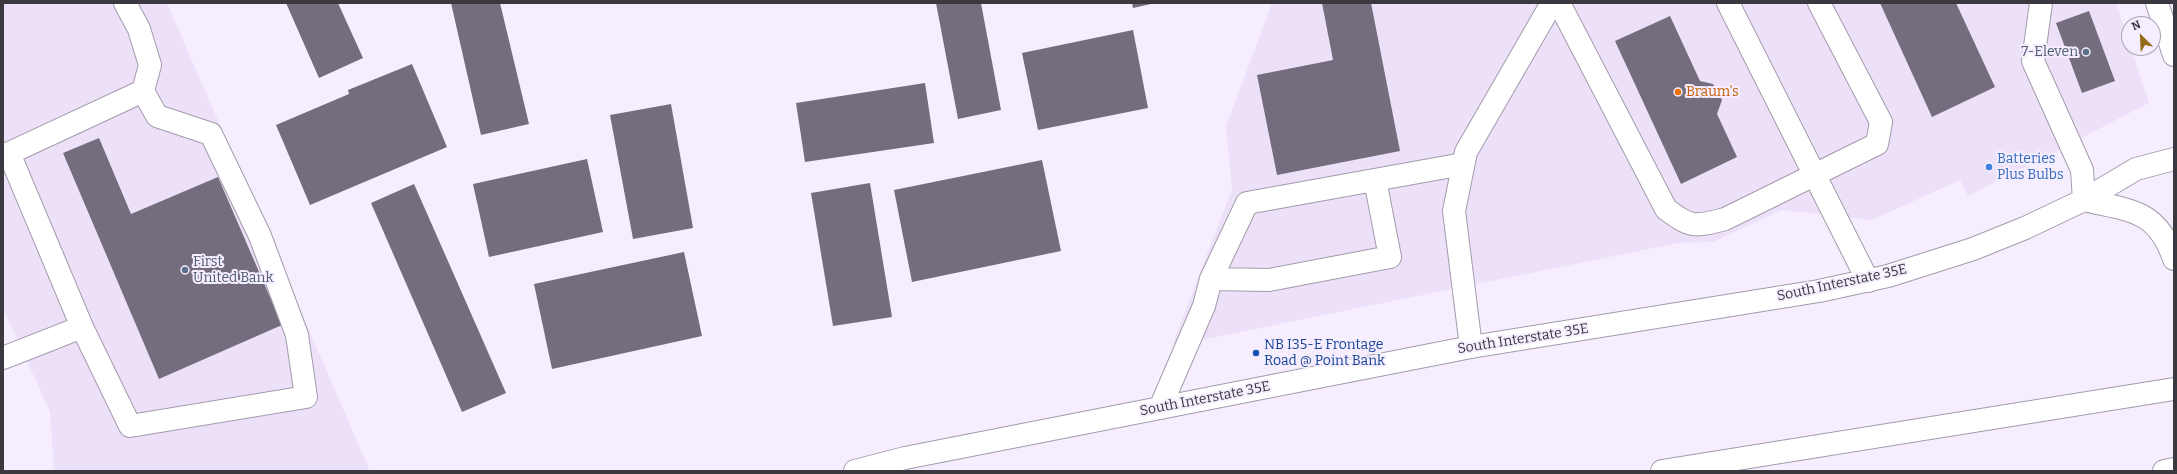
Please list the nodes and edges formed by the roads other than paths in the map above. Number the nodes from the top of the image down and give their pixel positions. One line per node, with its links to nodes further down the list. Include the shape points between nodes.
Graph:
1 (125, 3): 9 (main road, via 139,29 150,65)
2 (1552, 3): 12 (main road, via 1466,152)
3 (1559, 3): 13 (main road, via 1656,192 1666,209 1683,222 1700,226 1725,219)
4 (1819, 3): 13 (main road, via 1881,122 1877,144)
5 (2041, 3): 15 (main road, via 2033,61 2082,170)
6 (2157, 3): 8 (main road)
7 (1737, 6): 13 (main road)
8 (2174, 54)
9 (143, 91): 10 (main road); 19 (main road, via 157,116 211,134 260,236 297,334 306,397 130,426)
10 (6, 154): 19 (main road)
11 (2174, 159): 15 (main road, South Interstate 35E, via 2136,169)
12 (1463, 164): 14 (main road); 20 (main road, via 1454,211)
13 (1815, 175): 18 (main road)
14 (1375, 180): 17 (main road, via 1247,203); 17 (main road, via 1390,257 1269,280)
15 (2084, 200): 16 (main road, via 2128,210 2149,218 2168,242); 18 (main road, South Interstate 35E, via 1973,249)
16 (2174, 259)
17 (1211, 279): 23 (main road, via 1204,306)
18 (1868, 281): 20 (main road, South Interstate 35E)
19 (82, 327): 21 (main road)
20 (1471, 347): 23 (main road, South Interstate 35E)
21 (3, 358)
22 (2174, 389): 26 (main road)
23 (1160, 408): 25 (main road, South Interstate 35E, via 905,458)
24 (2174, 470): 27 (main road)
25 (855, 471)
26 (1662, 471)
27 (2164, 471)

